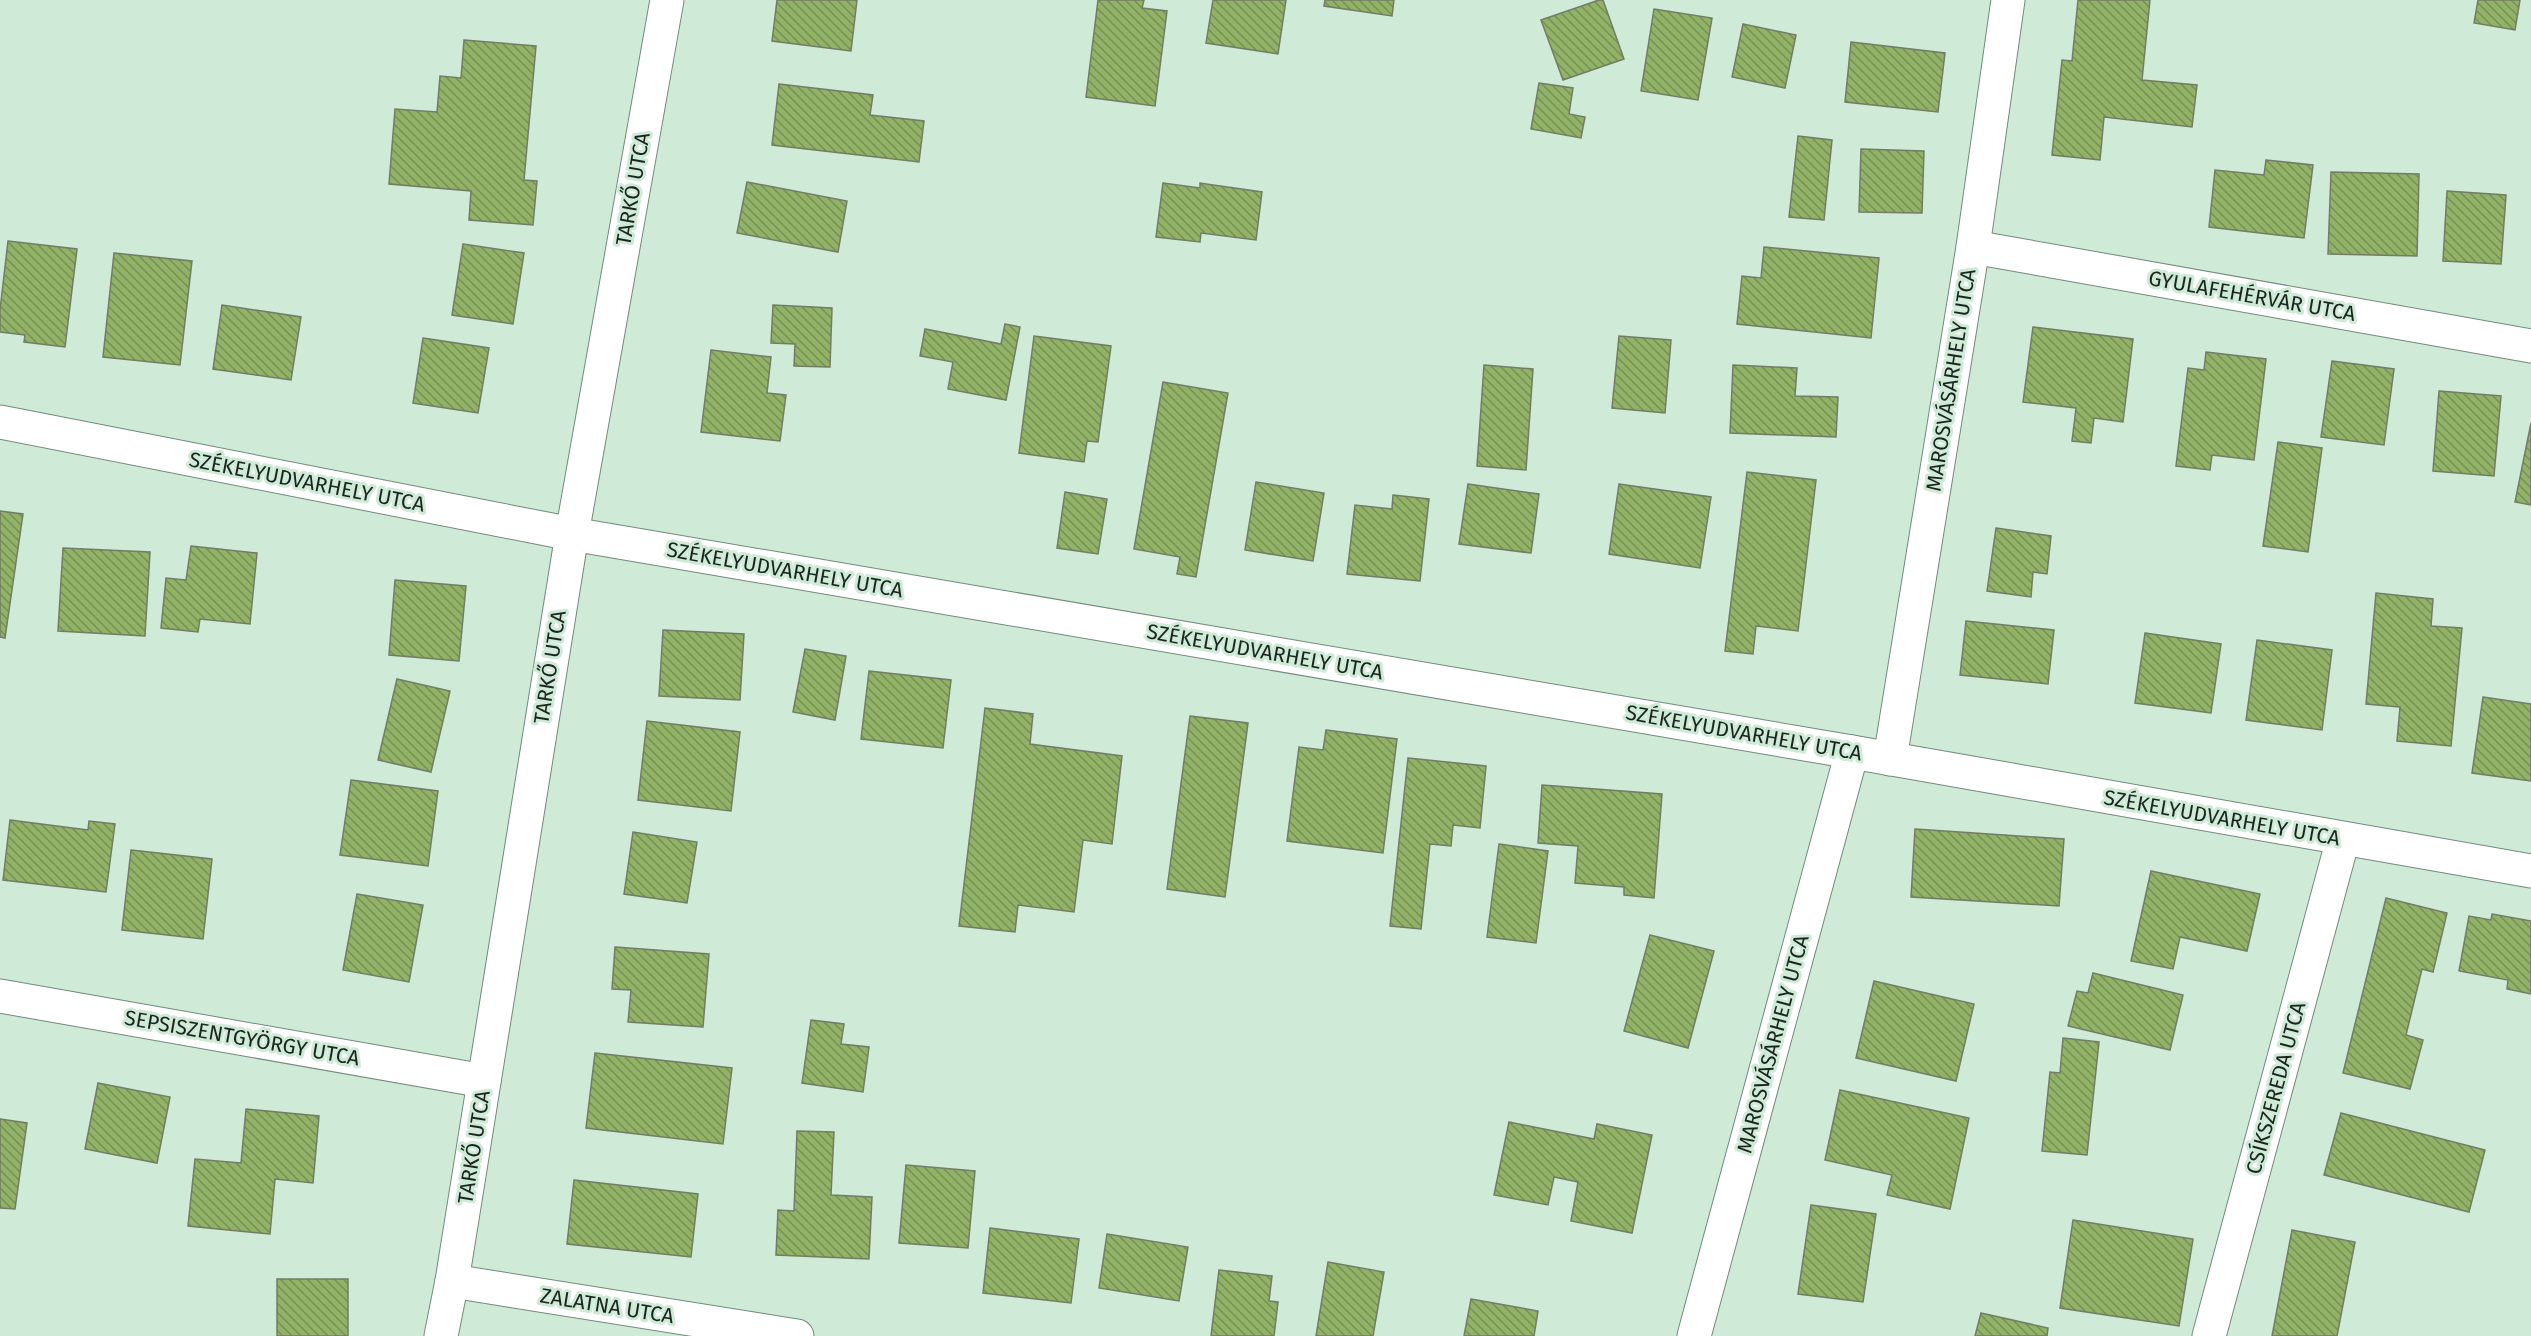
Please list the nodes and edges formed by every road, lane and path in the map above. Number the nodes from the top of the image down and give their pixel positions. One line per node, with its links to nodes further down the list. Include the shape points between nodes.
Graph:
1 (666, 0): 6 (street, TARKŐ UTCA)
2 (2003, 1): 3 (street, MAROSVÁSÁRHELY UTCA)
3 (1973, 247): 4 (street, GYULAFEHÉRVÁR UTCA); 8 (street, MAROSVÁSÁRHELY UTCA)
4 (2531, 346)
5 (0, 422): 6 (street, SZÉKELYUDVARHELY UTCA)
6 (572, 534): 7 (street, SZÉKELYUDVARHELY UTCA); 12 (street, TARKŐ UTCA)
7 (1852, 752): 8 (street, SZÉKELYUDVARHELY UTCA); 16 (street, MAROSVÁSÁRHELY UTCA)
8 (1890, 759): 9 (street, SZÉKELYUDVARHELY UTCA)
9 (2343, 839): 10 (street, SZÉKELYUDVARHELY UTCA); 17 (street, CSÍKSZEREDA UTCA)
10 (2531, 871)
11 (0, 996): 12 (street, SEPSISZENTGYÖRGY UTCA)
12 (484, 1081): 13 (street, TARKŐ UTCA)
13 (452, 1281): 14 (street, TARKŐ UTCA); 15 (street, ZALATNA UTCA)
14 (441, 1336)
15 (797, 1336)
16 (1694, 1336)
17 (2209, 1336)

